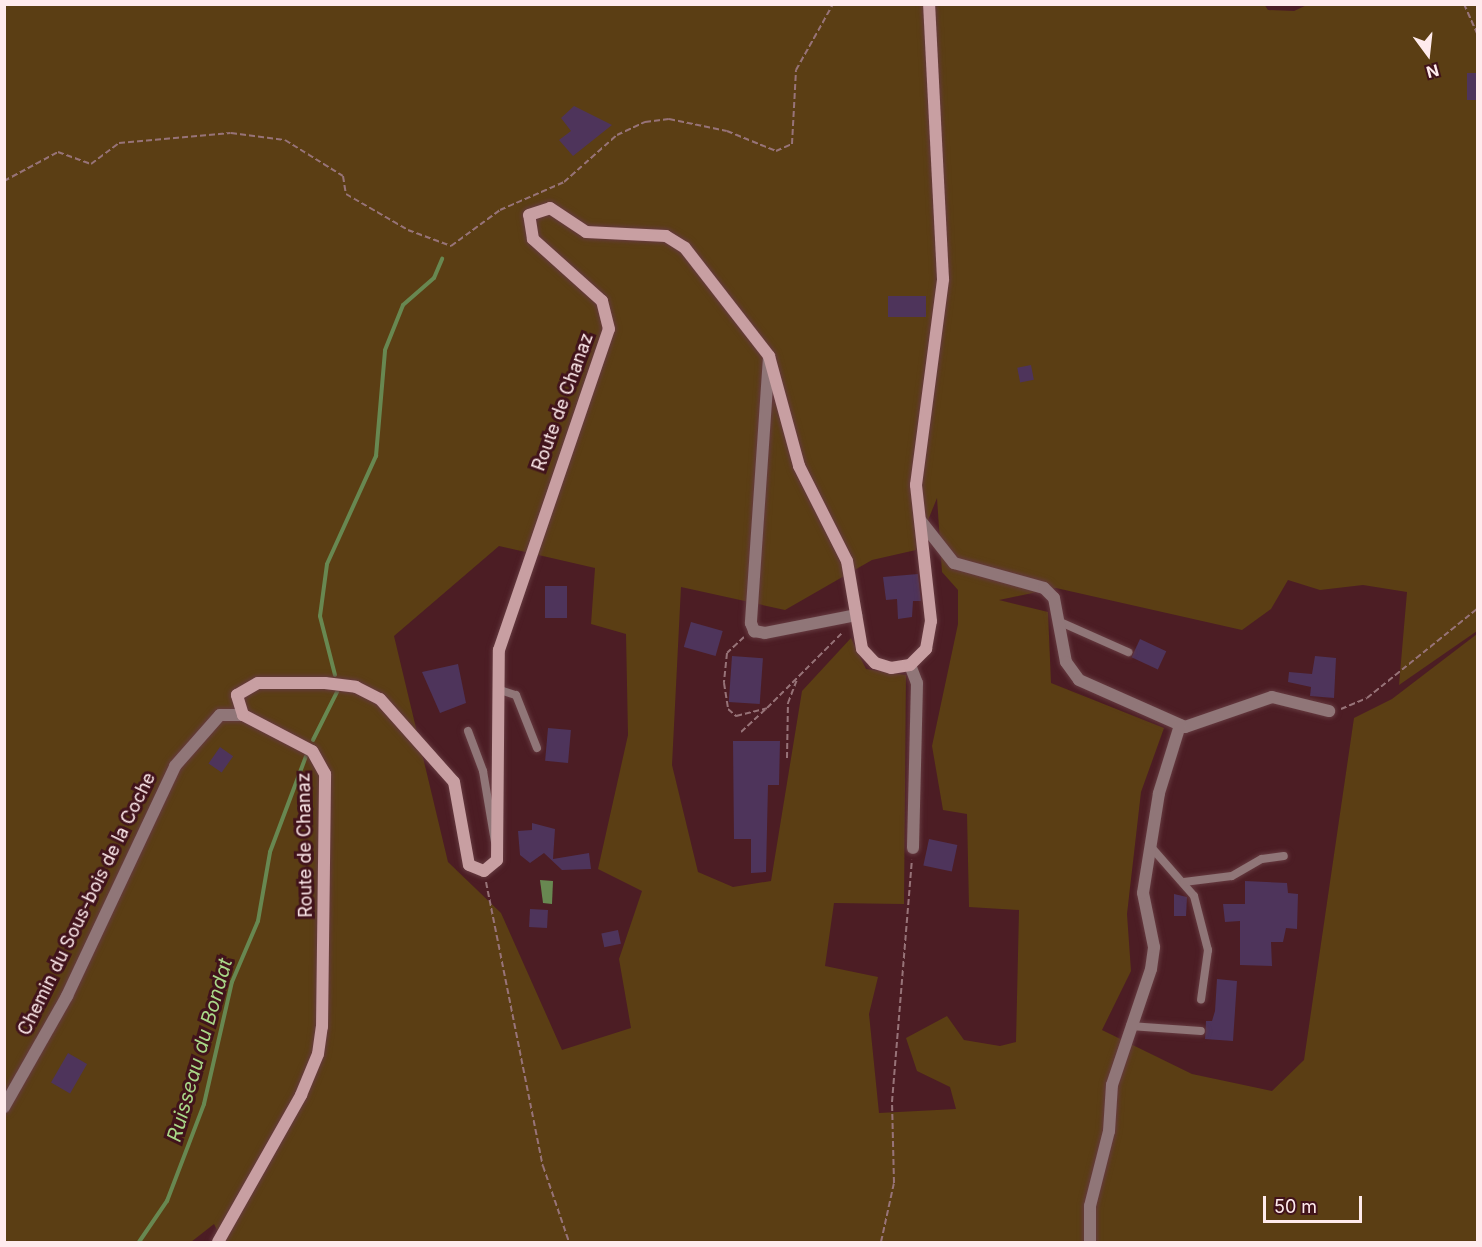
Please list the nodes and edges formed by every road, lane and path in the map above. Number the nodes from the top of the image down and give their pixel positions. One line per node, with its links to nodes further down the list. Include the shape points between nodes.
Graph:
1 (833, 4): 5 (path, via 796,70 792,144 776,151 727,131 669,119 645,122 617,135 564,182 500,210 452,246 408,230 346,194 343,177 285,140 231,133 130,142 91,164 58,152)
2 (929, 4): 7 (street, via 943,279 918,459)
3 (1464, 4): 4 (path)
4 (1478, 36)
5 (4, 182)
6 (769, 356): 9 (street, Route de Chanaz, via 799,465 847,561); 11 (street); 15 (street, Route de Chanaz, via 706,271 677,243 647,233 600,236 550,208 529,215 533,239 602,301 609,329 532,544 499,650)
7 (920, 520): 10 (street, via 954,563 1044,588 1054,598); 13 (street, via 931,630 926,649)
8 (1478, 608): 17 (path, via 1367,698)
9 (856, 617): 11 (street); 13 (street, Route de Chanaz, via 862,649 875,663 891,668); 14 (path)
10 (1058, 621): 12 (lane); 19 (street, via 1066,662 1079,680)
11 (754, 631): 16 (path, via 727,653 726,698 736,716)
12 (1128, 652)
13 (910, 665): 25 (street, via 917,683)
14 (798, 677): 16 (path); 23 (path, via 788,704)
15 (496, 688): 22 (lane, via 516,696); 26 (street, Route de Chanaz)
16 (767, 708): 21 (path)
17 (1329, 711): 19 (street, via 1272,698 1190,727)
18 (243, 715): 28 (street, via 237,695 258,683 346,686 380,699 448,772 460,797 464,855 469,865); 33 (street, Chemin du Sous-bois de la Coche, via 220,716 175,766 67,996); 34 (street, Route de Chanaz, via 312,751 325,774 322,1027 318,1054 301,1095)
19 (1180, 725): 24 (street, via 1166,763)
20 (468, 731): 26 (lane, via 481,762 492,837)
21 (741, 732)
22 (537, 748)
23 (787, 758)
24 (1150, 846): 29 (lane); 31 (street, via 1143,893 1154,947)
25 (913, 848): 36 (path, via 892,1102 894,1183)
26 (499, 851): 28 (street, via 491,868)
27 (1284, 856): 29 (lane, via 1262,859 1232,876)
28 (484, 871): 35 (path, via 543,1166)
29 (1184, 882): 30 (lane, via 1194,896 1208,950)
30 (1201, 1000)
31 (1130, 1026): 32 (lane); 37 (street, via 1112,1085 1109,1131 1090,1206)
32 (1201, 1031)
33 (4, 1107)
34 (218, 1242)
35 (569, 1242)
36 (881, 1242)
37 (1090, 1242)

